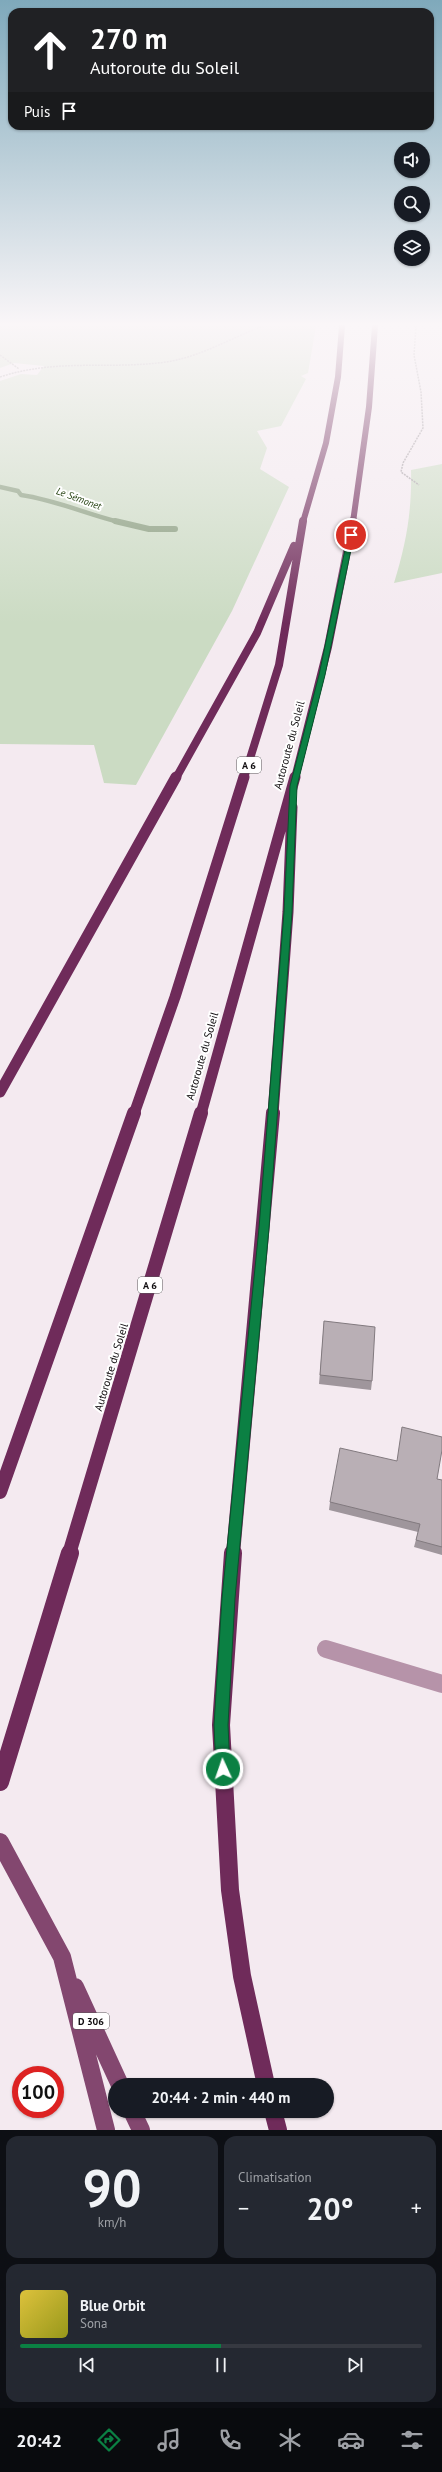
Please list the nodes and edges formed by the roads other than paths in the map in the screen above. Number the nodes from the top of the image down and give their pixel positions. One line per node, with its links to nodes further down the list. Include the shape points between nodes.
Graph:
1 (329, 425): 3 (highway, A 6)
2 (366, 425): 4 (highway, Autoroute du Soleil / A 6, via 351,535 322,675)
3 (302, 528): 5 (highway, via 257,633); 6 (highway, A 6, via 279,665 246,777 175,996)
4 (293, 786): 9 (highway, Autoroute du Soleil / A 6, via 133,1343); 13 (highway, via 288,912 264,1228 229,1598 221,1725 230,1890 242,1976)
5 (0, 1092)
6 (0, 1492)
7 (326, 1649): 8 (street)
8 (442, 1684)
9 (0, 1782)
10 (0, 1842): 11 (main road, D 306)
11 (62, 1957): 12 (main road, D 306); 16 (main road)
12 (117, 2078)
13 (264, 2078)
14 (135, 2118): 17 (main road)
15 (275, 2118): 18 (highway)
16 (106, 2130)
17 (141, 2130)
18 (278, 2130)

